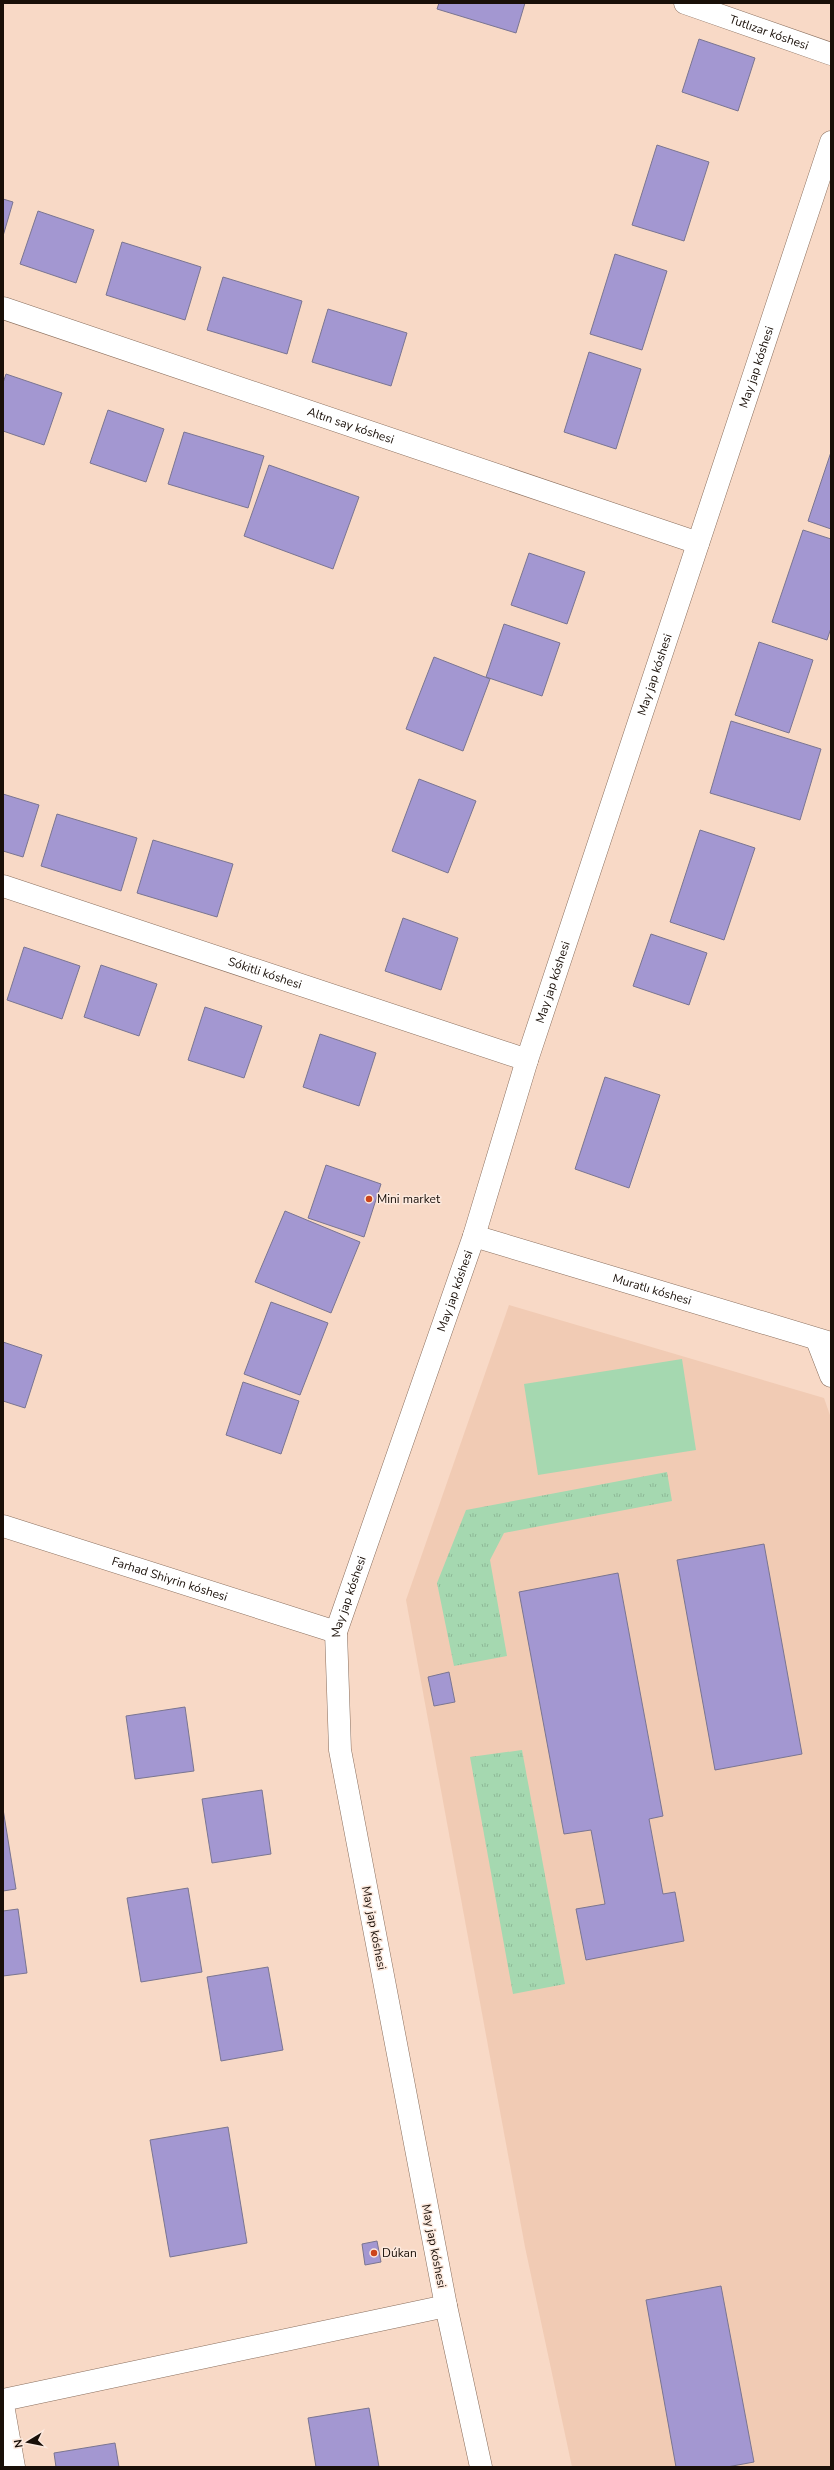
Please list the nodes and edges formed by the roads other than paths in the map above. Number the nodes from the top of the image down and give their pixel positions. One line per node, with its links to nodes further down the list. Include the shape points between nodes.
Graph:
1 (685, 3): 2 (street, Tutlızar kóshesi)
2 (831, 54)
3 (831, 142): 5 (street, May jap kóshesi)
4 (3, 308): 5 (street, Altın say kóshesi)
5 (698, 543): 7 (street, May jap kóshesi)
6 (3, 886): 7 (street, Sókitli kóshesi)
7 (527, 1060): 8 (street, May jap kóshesi)
8 (474, 1236): 9 (street, Muratlı kóshesi); 12 (street, May jap kóshesi)
9 (824, 1341): 10 (street)
10 (831, 1376)
11 (3, 1526): 12 (street, Farhad Shiyrin kóshesi)
12 (336, 1632): 13 (street, May jap kóshesi, via 340,1750)
13 (446, 2306): 14 (street); 17 (street, May jap kóshesi)
14 (3, 2400)
15 (3, 2405): 16 (street)
16 (14, 2467)
17 (481, 2467)

